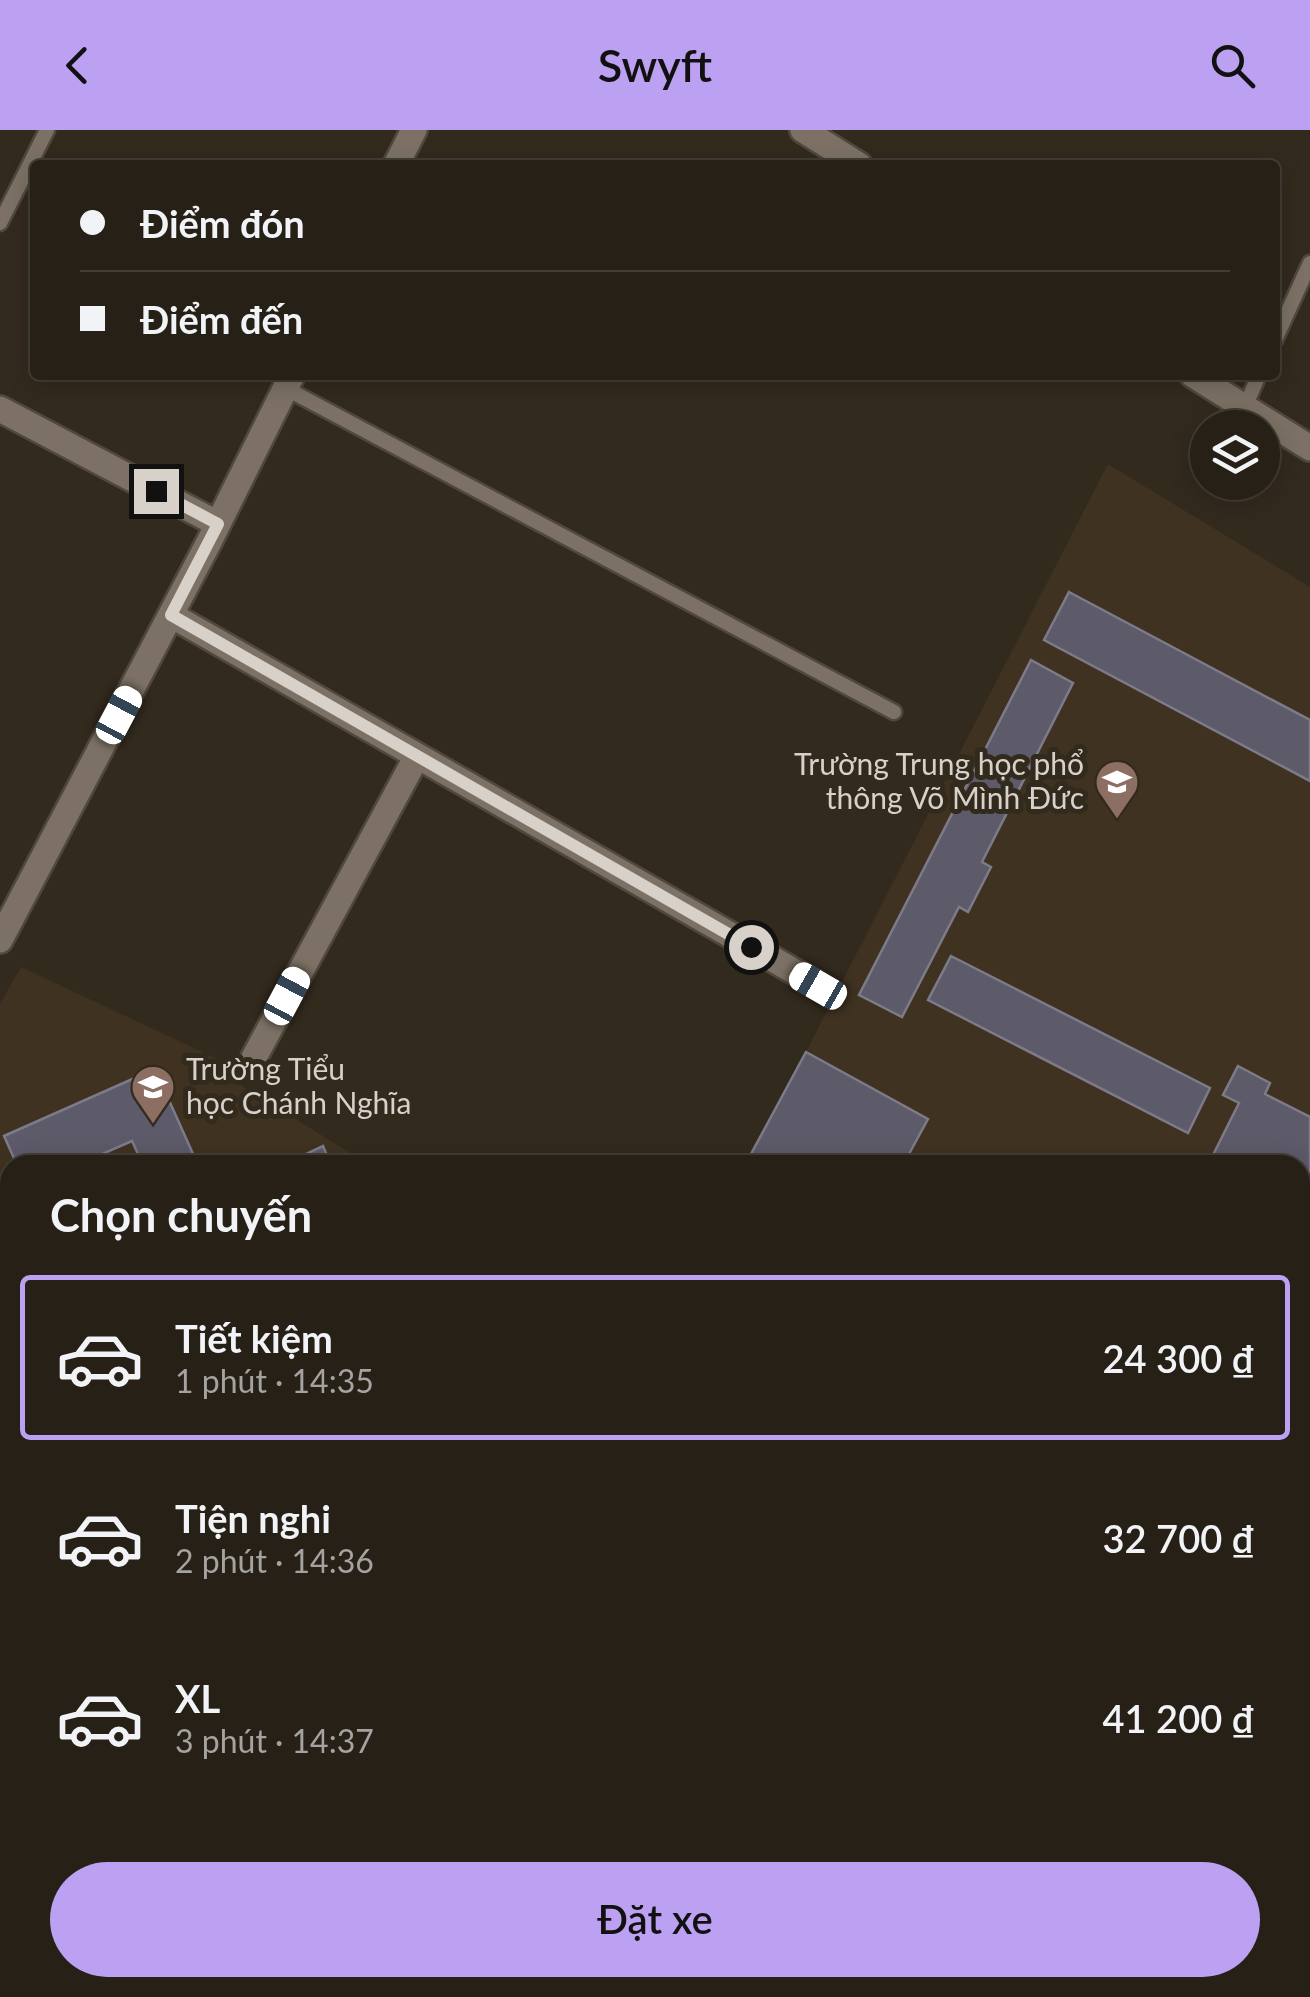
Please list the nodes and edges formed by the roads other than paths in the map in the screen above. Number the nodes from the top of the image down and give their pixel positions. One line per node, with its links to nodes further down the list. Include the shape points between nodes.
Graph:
1 (47, 130): 4 (lane)
2 (414, 130): 5 (street)
3 (811, 132): 6 (street)
4 (32, 160)
5 (399, 160)
6 (852, 160)
7 (30, 164): 8 (lane)
8 (0, 223)
9 (1310, 263): 10 (lane)
10 (1280, 329)
11 (1202, 380): 14 (street)
12 (1258, 380): 14 (lane)
13 (289, 382): 17 (street); 19 (lane)
14 (1245, 407): 16 (street)
15 (0, 409): 17 (street)
16 (1310, 448)
17 (218, 524): 18 (street)
18 (171, 615): 20 (street); 21 (street)
19 (894, 712)
20 (418, 756): 22 (street); 23 (street)
21 (0, 940)
22 (818, 986)
23 (250, 1065)

